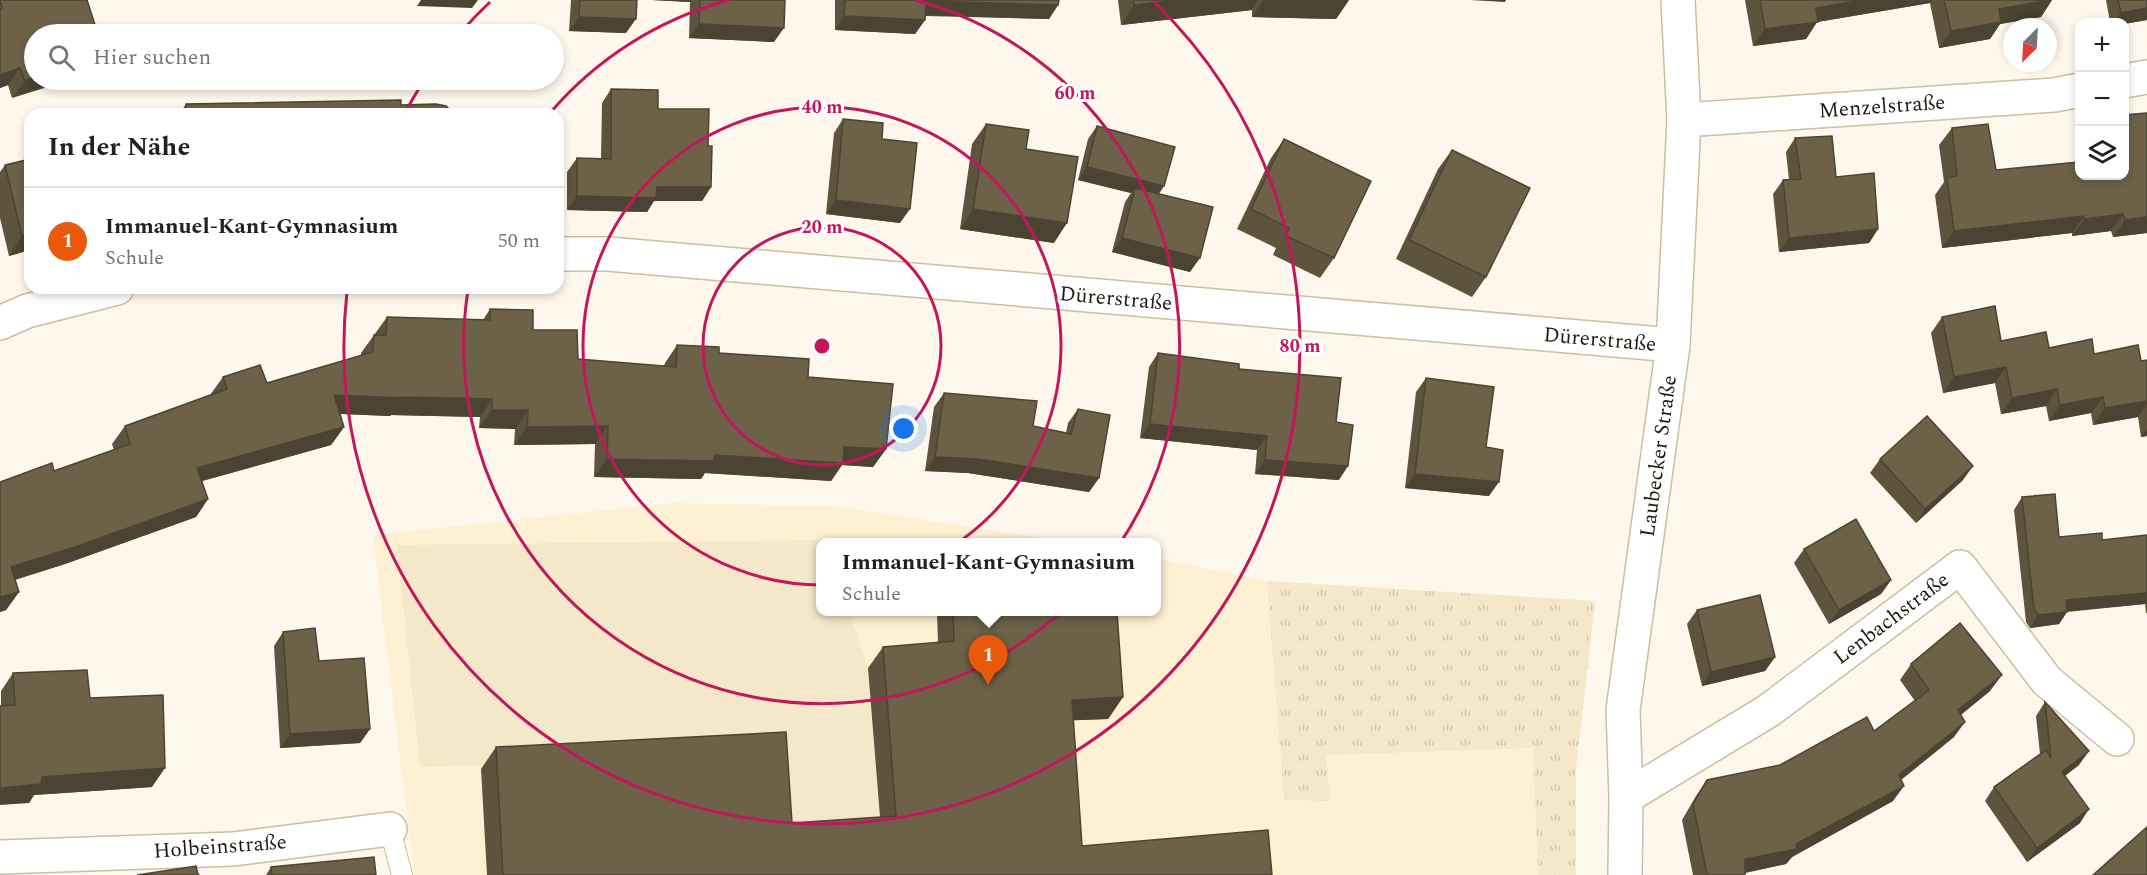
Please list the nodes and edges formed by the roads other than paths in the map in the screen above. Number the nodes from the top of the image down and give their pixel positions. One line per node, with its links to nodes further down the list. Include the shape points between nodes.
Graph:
1 (1678, 0): 5 (street, Laubecker Straße)
2 (2147, 77): 3 (street)
3 (2129, 80)
4 (2075, 91): 5 (street, Menzelstraße)
5 (1684, 120): 9 (street, Laubecker Straße)
6 (564, 254): 9 (street, Dürerstraße, via 608,254)
7 (94, 294): 8 (street, via 27,311)
8 (0, 323)
9 (1673, 345): 11 (street, Laubecker Straße, via 1623,710)
10 (2117, 739): 11 (street, Lenbachstraße, via 2047,681 1960,567 1768,711)
11 (1626, 796): 15 (street, Laubecker Straße)
12 (390, 828): 13 (street, Holbeinstraße, via 233,849); 14 (lane, Holbeinstraße)
13 (0, 856)
14 (402, 875)
15 (1625, 875)

